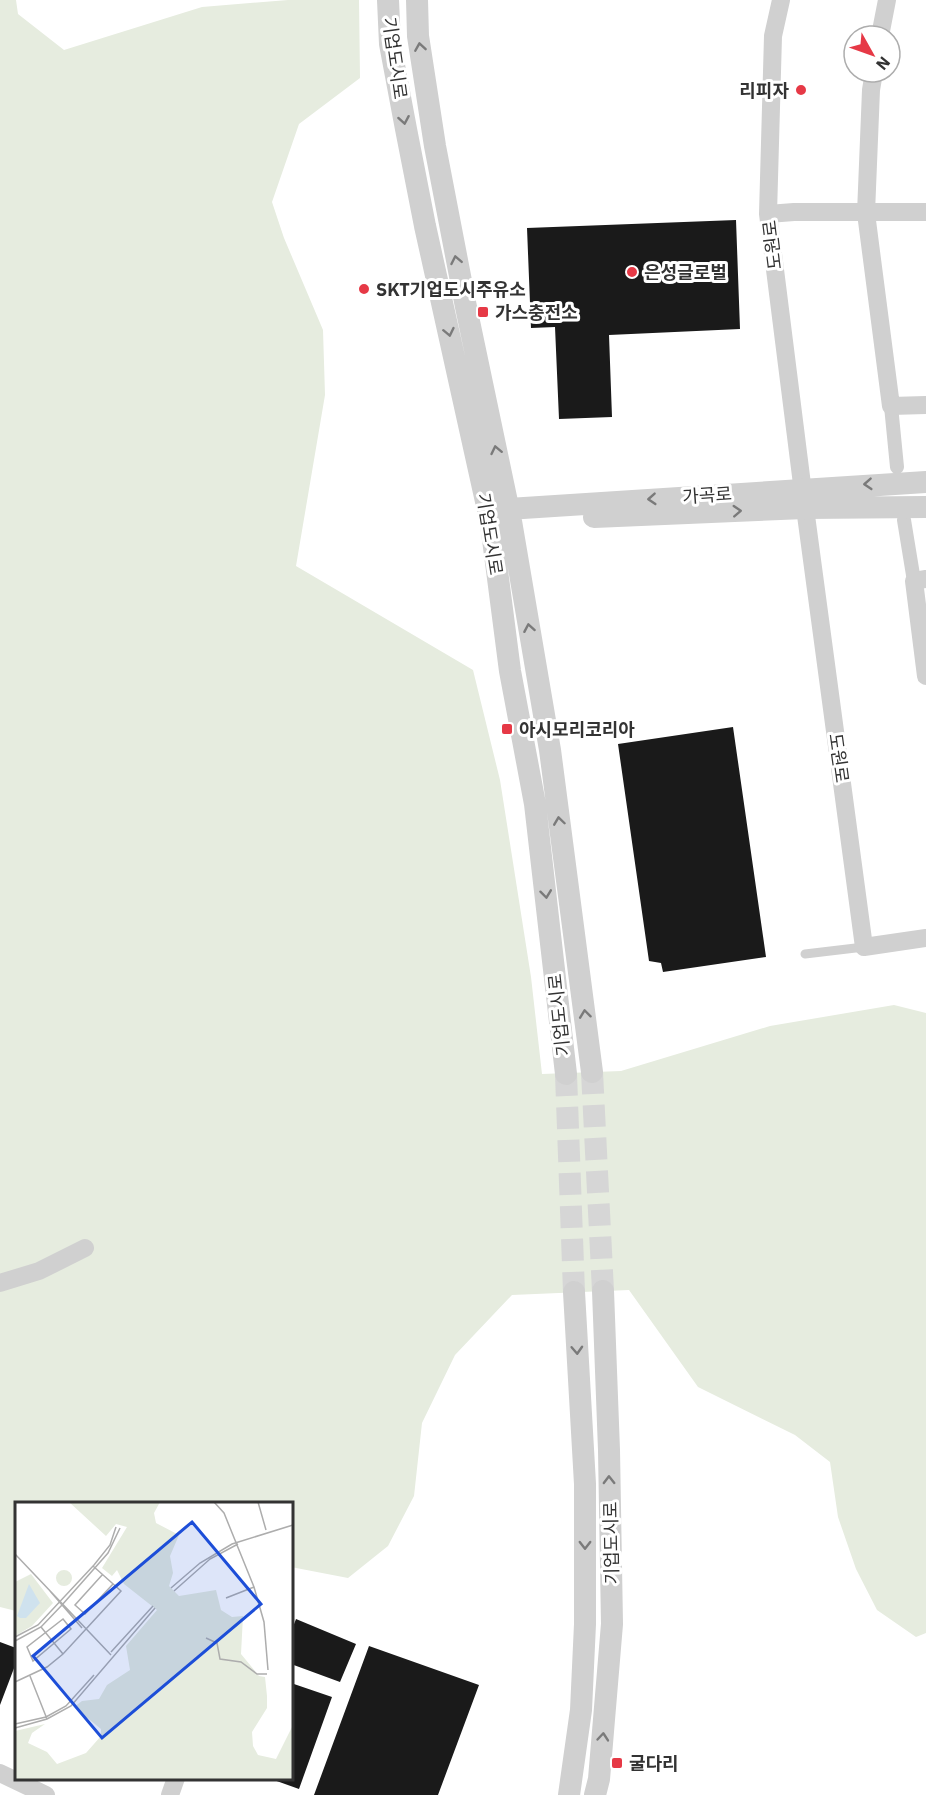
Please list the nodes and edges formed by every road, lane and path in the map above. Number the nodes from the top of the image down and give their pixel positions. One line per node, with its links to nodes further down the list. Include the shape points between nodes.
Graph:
1 (388, 0): 16 (street, 기업도시로, one-way to 16, via 390,44 416,183)
2 (417, 0): 16 (street, 기업도시로, one-way to 2, via 435,146 418,36)
3 (781, 0): 9 (street, 도원로, via 773,36)
4 (887, 0): 5 (street)
5 (882, 24)
6 (872, 84): 8 (street)
7 (926, 212): 8 (street)
8 (866, 213): 9 (street); 11 (street)
9 (768, 214): 14 (street, 도원로)
10 (926, 405): 11 (street)
11 (891, 406): 12 (street)
12 (897, 467)
13 (926, 482): 14 (street, 가곡로, one-way to 14)
14 (804, 498): 15 (street, 가곡로); 16 (street, 가곡로); 21 (street, 도원로)
15 (926, 507)
16 (500, 516): 23 (street, 기업도시로, one-way to 16, via 550,750); 24 (street, 기업도시로, one-way to 24, via 510,671 535,804)
17 (904, 520): 18 (street)
18 (920, 580): 19 (street)
19 (926, 676)
20 (926, 938): 21 (street)
21 (864, 947): 22 (lane)
22 (805, 954)
23 (592, 1072)
24 (566, 1074)
25 (86, 1248): 26 (street, via 39,1271)
26 (0, 1283)
27 (603, 1291): 34 (street, 기업도시로, one-way to 27, via 612,1624)
28 (574, 1292): 33 (street, 기업도시로, one-way to 33, via 585,1484 585,1624 581,1710)
29 (0, 1773): 31 (street)
30 (176, 1780): 32 (street)
31 (46, 1795)
32 (170, 1795)
33 (569, 1795)
34 (595, 1795)

